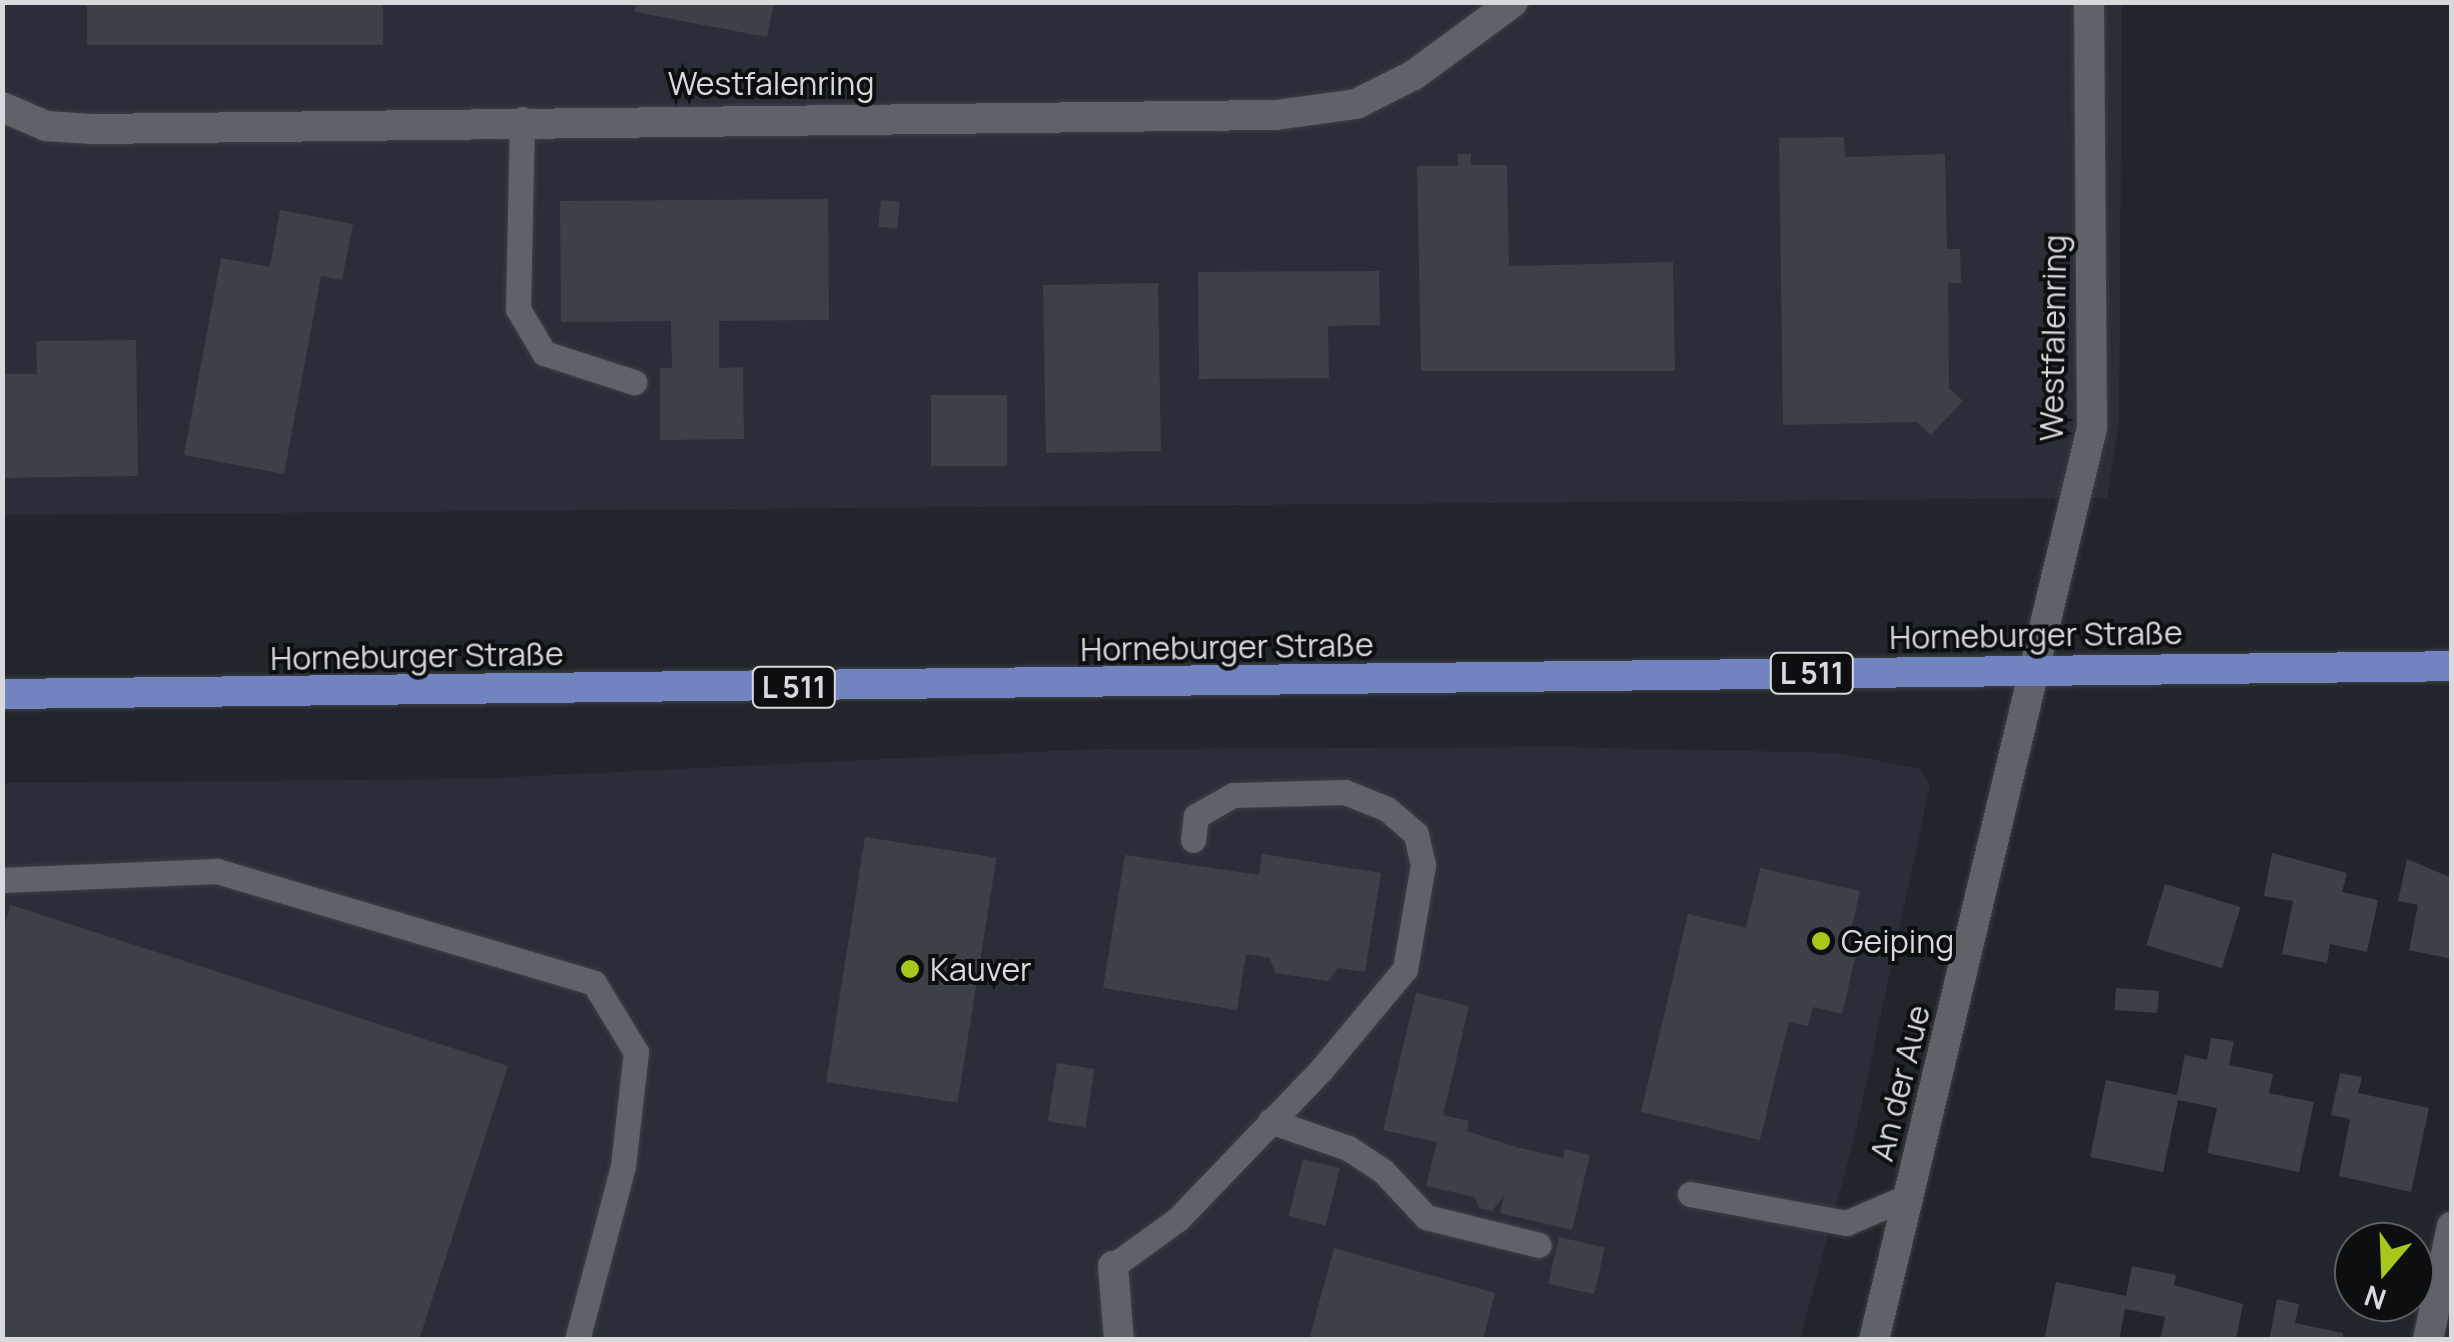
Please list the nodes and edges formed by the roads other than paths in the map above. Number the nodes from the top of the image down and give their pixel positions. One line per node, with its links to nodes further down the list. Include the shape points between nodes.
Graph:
1 (1513, 2): 4 (street, Westfalenring, via 1414,75 1356,104 1276,115)
2 (2089, 2): 7 (street, Westfalenring, via 2092,428)
3 (2, 107): 4 (street, Westfalenring, via 46,126 92,129)
4 (522, 119): 5 (lane, via 518,309 544,353)
5 (634, 382)
6 (2452, 666): 7 (main road, Horneburger Straße / L 511)
7 (2039, 670): 8 (main road, Horneburger Straße / L 511); 13 (street, An der Aue)
8 (2, 694)
9 (1193, 840): 11 (lane, via 1196,816 1233,795 1273,790 1345,792 1387,810 1416,834 1423,865 1405,969)
10 (2, 880): 17 (lane, via 217,872 594,983 636,1052 623,1166)
11 (1270, 1121): 15 (lane, via 1348,1148 1382,1171 1426,1218); 16 (lane, via 1178,1219)
12 (1690, 1194): 13 (lane, via 1846,1223)
13 (1908, 1196): 19 (street, An der Aue)
14 (2452, 1226): 20 (street)
15 (1539, 1246)
16 (1113, 1266): 18 (street)
17 (577, 1340)
18 (1120, 1340)
19 (1874, 1340)
20 (2428, 1340)

